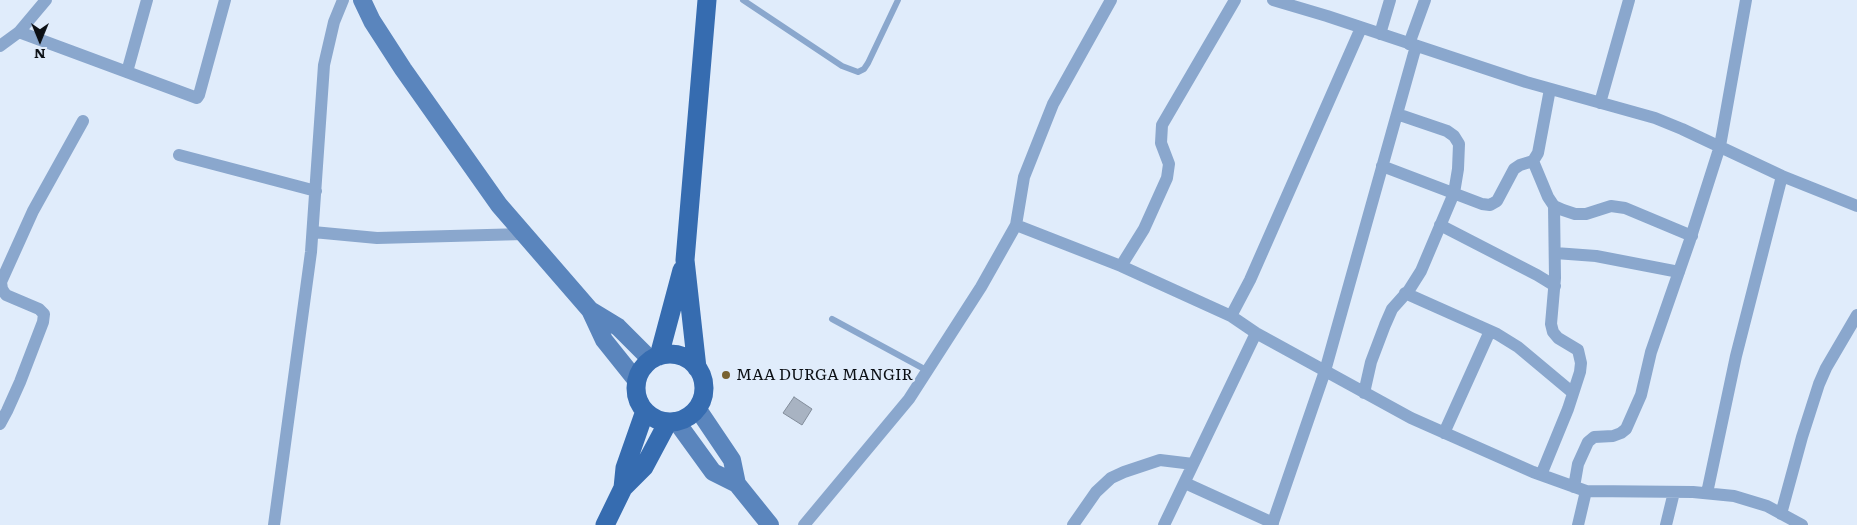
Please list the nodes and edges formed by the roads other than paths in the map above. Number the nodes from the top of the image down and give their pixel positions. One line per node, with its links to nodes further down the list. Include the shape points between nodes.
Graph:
1 (46, 0): 18 (street)
2 (147, 0): 22 (street)
3 (225, 0): 22 (street, via 197,98)
4 (343, 0): 32 (street, via 324,65)
5 (362, 0): 39 (main road, via 403,69 499,205)
6 (706, 0): 42 (main road)
7 (743, 0): 8 (lane, via 842,66 858,72 868,63)
8 (898, 0)
9 (1111, 0): 36 (street, via 1045,120 1024,177)
10 (1235, 0): 43 (street, via 1162,125 1162,142 1169,164 1167,178 1144,229)
11 (1273, 0): 16 (street)
12 (1390, 0): 19 (street)
13 (1425, 0): 20 (street)
14 (1629, 0): 24 (street)
15 (1746, 0): 27 (street)
16 (1290, 2): 17 (street)
17 (1361, 28): 19 (street); 49 (street)
18 (19, 32): 21 (street); 22 (street)
19 (1380, 34): 20 (street)
20 (1412, 45): 23 (street); 25 (street)
21 (0, 46)
22 (126, 72)
23 (1550, 89): 24 (street); 29 (street, via 1538,153)
24 (1600, 102): 27 (street, via 1656,118)
25 (1397, 114): 30 (street); 33 (street, via 1454,136 1459,144)
26 (83, 121): 63 (street, via 33,212 1,282 6,295 44,314 20,382)
27 (1720, 146): 31 (street); 40 (street)
28 (179, 155): 32 (street)
29 (1533, 162): 33 (street, via 1514,168 1497,200 1490,205); 34 (street)
30 (1382, 166): 33 (street); 56 (street)
31 (1782, 176): 35 (street); 73 (street, via 1736,356)
32 (316, 191): 38 (street)
33 (1454, 194): 37 (street)
34 (1554, 206): 40 (street, via 1575,214 1611,206 1625,208); 41 (street)
35 (1857, 206)
36 (1016, 225): 43 (street); 55 (street)
37 (1440, 225): 45 (street); 46 (street, via 1421,271)
38 (313, 232): 39 (street, via 377,238); 76 (street)
39 (524, 234): 47 (main road)
40 (1692, 236): 44 (street)
41 (1555, 253): 44 (street, via 1596,256); 45 (street)
42 (685, 260): 53 (main road); 54 (main road)
43 (1121, 266): 49 (street)
44 (1679, 272): 69 (street, via 1650,352 1641,395 1632,417 1621,433 1594,437 1588,442 1578,464)
45 (1555, 286): 59 (street, via 1551,314 1553,332 1578,350 1580,356 1580,372)
46 (1405, 293): 51 (street); 58 (street, via 1384,325)
47 (590, 310): 53 (main road, via 618,327); 57 (main road, via 604,340)
48 (1857, 315): 74 (street, via 1819,384)
49 (1231, 316): 52 (street)
50 (832, 319): 55 (lane)
51 (1490, 330): 59 (street, via 1518,347); 64 (street)
52 (1256, 332): 56 (street); 65 (street)
53 (655, 358): 54 (main road, via 676,355); 57 (main road, via 645,365)
54 (697, 368): 60 (main road, via 703,384)
55 (928, 371): 79 (street, via 893,420)
56 (1325, 371): 58 (street); 75 (street)
57 (636, 380): 61 (main road, via 637,396)
58 (1364, 393): 64 (street)
59 (1573, 393): 66 (street)
60 (697, 408): 62 (main road, via 684,419); 68 (main road, via 732,460)
61 (645, 411): 62 (main road, via 651,417); 70 (main road, via 625,468)
62 (672, 422): 68 (main road, via 713,472); 70 (main road, via 644,467)
63 (0, 424)
64 (1444, 433): 66 (street)
65 (1194, 464): 67 (street); 80 (street, via 1160,460 1111,478 1096,492)
66 (1541, 475): 69 (street)
67 (1185, 483): 75 (street); 81 (street)
68 (737, 484): 78 (main road)
69 (1574, 486): 71 (street)
70 (623, 488): 77 (main road)
71 (1586, 491): 72 (street); 82 (street)
72 (1674, 492): 73 (street); 83 (street)
73 (1707, 493): 74 (street, via 1748,499)
74 (1781, 514): 84 (street)
75 (1273, 524)
76 (274, 525)
77 (605, 525)
78 (770, 525)
79 (804, 525)
80 (1073, 525)
81 (1164, 525)
82 (1578, 525)
83 (1666, 525)
84 (1802, 525)

